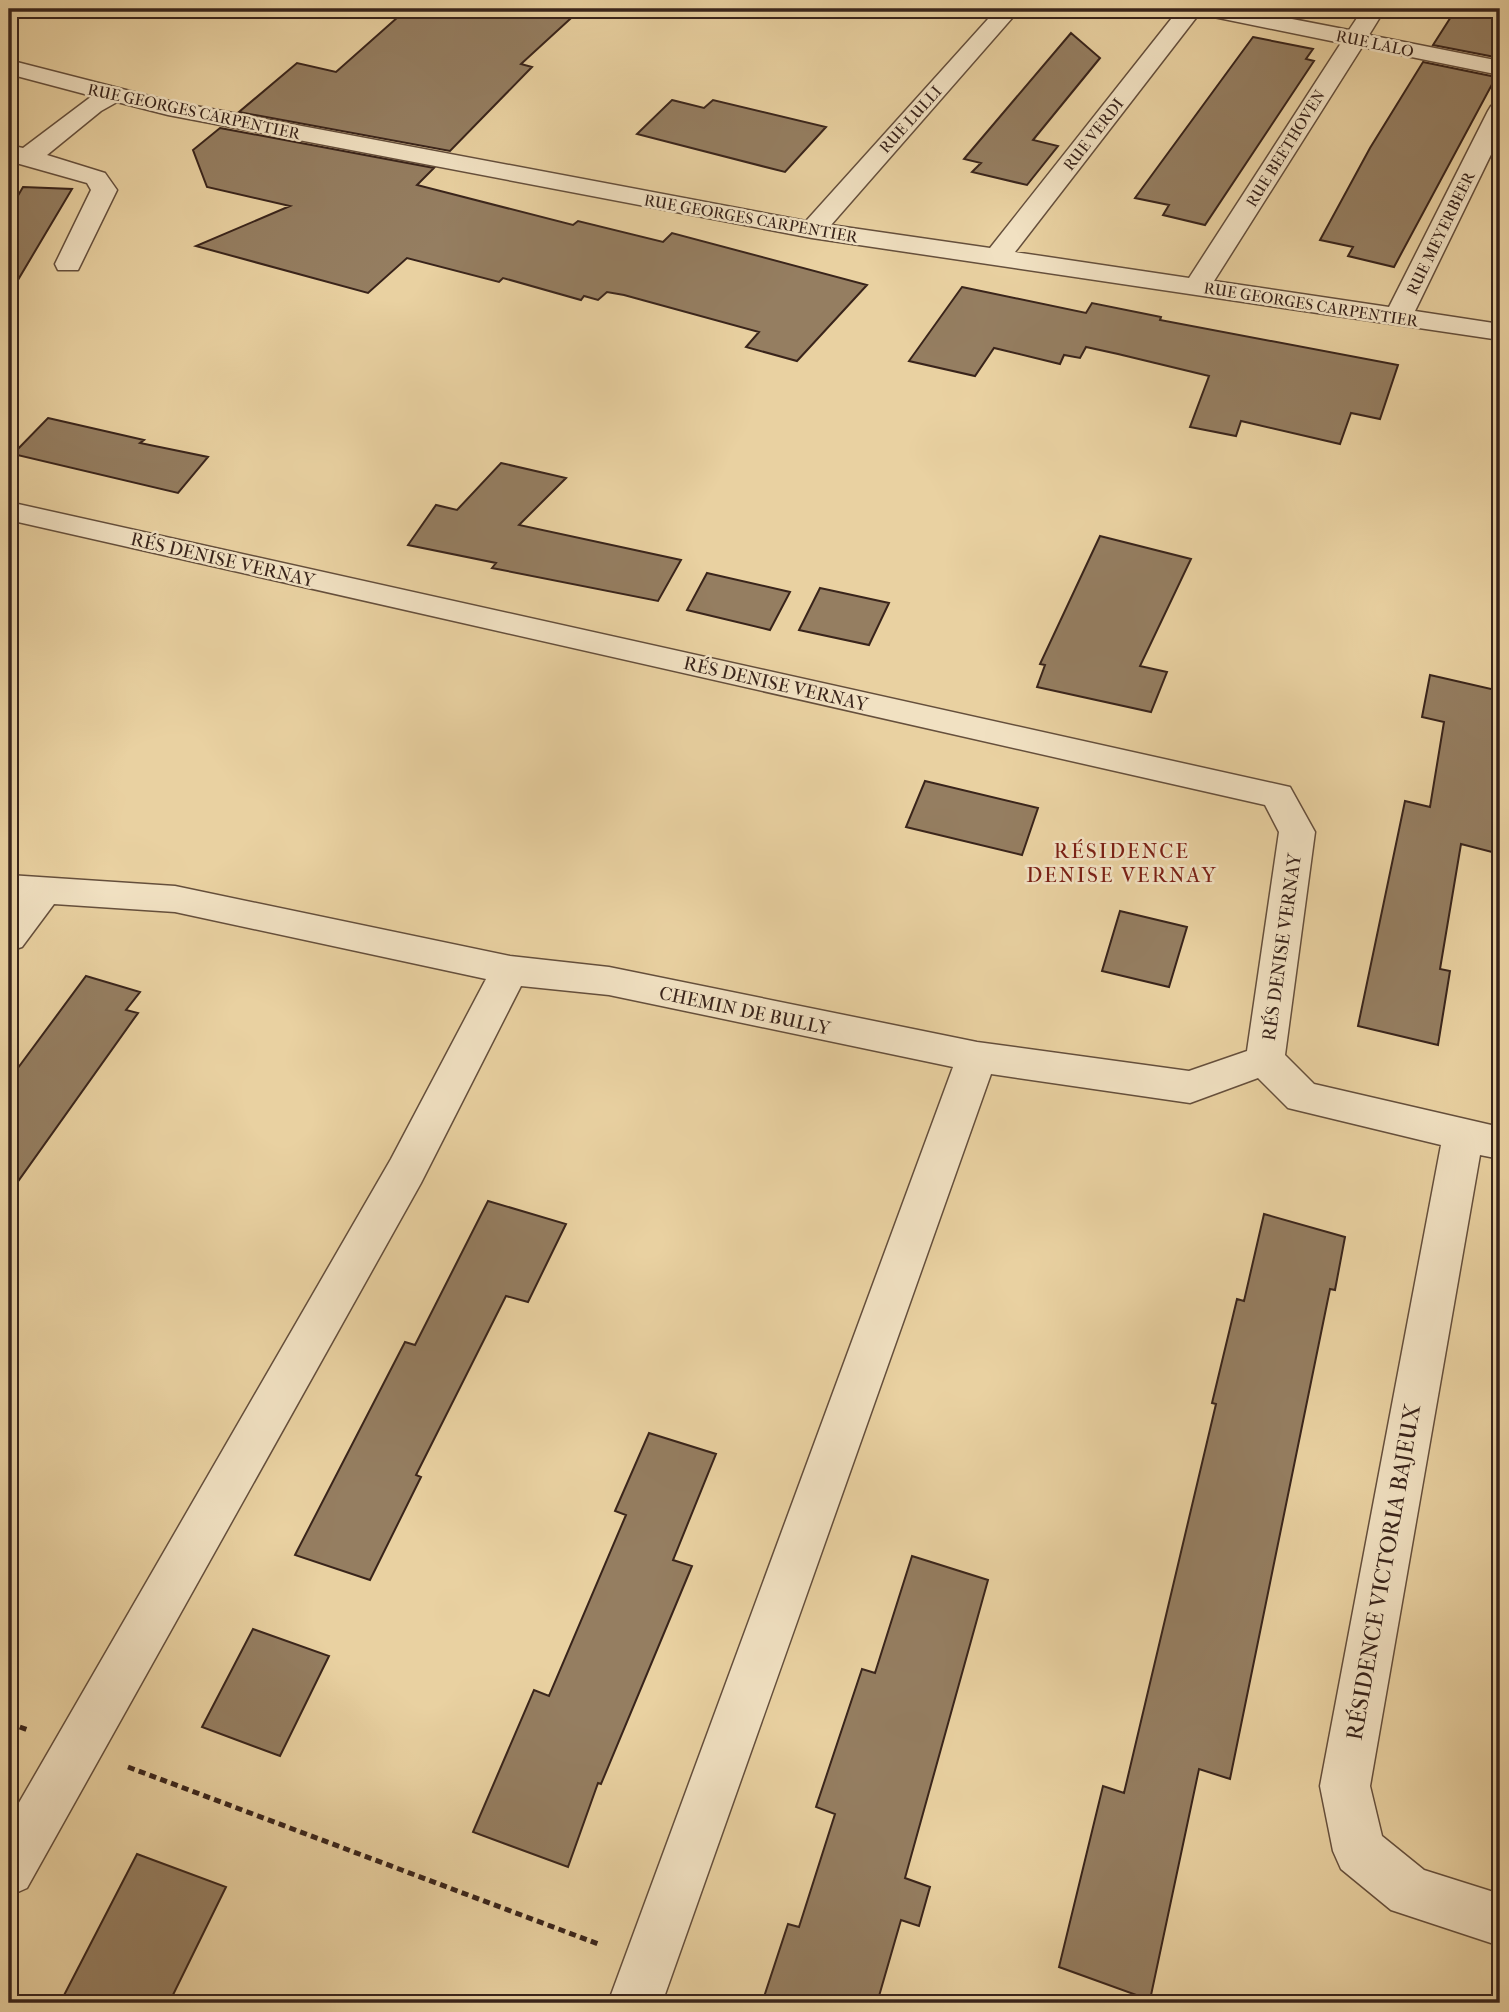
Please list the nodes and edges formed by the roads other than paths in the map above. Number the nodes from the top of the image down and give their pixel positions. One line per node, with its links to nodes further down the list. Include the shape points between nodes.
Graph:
1 (1009, 9): 11 (street, RUE LULLI)
2 (1191, 9): 12 (street, RUE VERDI)
3 (1208, 9): 5 (street, RUE LALO)
4 (1374, 9): 5 (street, RUE BEETHOVEN)
5 (1355, 38): 7 (street, RUE LALO); 14 (street, RUE BEETHOVEN)
6 (9, 67): 8 (street, RUE GEORGES CARPENTIER)
7 (1500, 68)
8 (112, 96): 10 (street); 11 (street, RUE GEORGES CARPENTIER)
9 (1500, 111): 15 (street, RUE MEYERBEER)
10 (18, 155): 13 (street, via 96,178 104,190)
11 (811, 230): 12 (street, RUE GEORGES CARPENTIER)
12 (996, 259): 14 (street, RUE GEORGES CARPENTIER)
13 (68, 264)
14 (1197, 287): 15 (street, RUE GEORGES CARPENTIER)
15 (1398, 318): 16 (street, RUE GEORGES CARPENTIER)
16 (1500, 332)
17 (9, 511): 22 (street, RÉS DENISE VERNAY, via 1278,796 1297,832)
18 (27, 889): 19 (street); 20 (street, CHEMIN DE BULLY, via 175,899)
19 (9, 937)
20 (510, 970): 21 (street, CHEMIN DE BULLY, via 609,981); 24 (street, via 406,1171)
21 (977, 1057): 22 (street, CHEMIN DE BULLY, via 1190,1087); 26 (street)
22 (1265, 1060): 23 (street, via 1302,1097)
23 (1482, 1139): 25 (street, RÉSIDENCE VICTORIA BAJEUX, via 1345,1786 1359,1851 1409,1892)
24 (9, 1870)
25 (1500, 1920)
26 (642, 1983)

